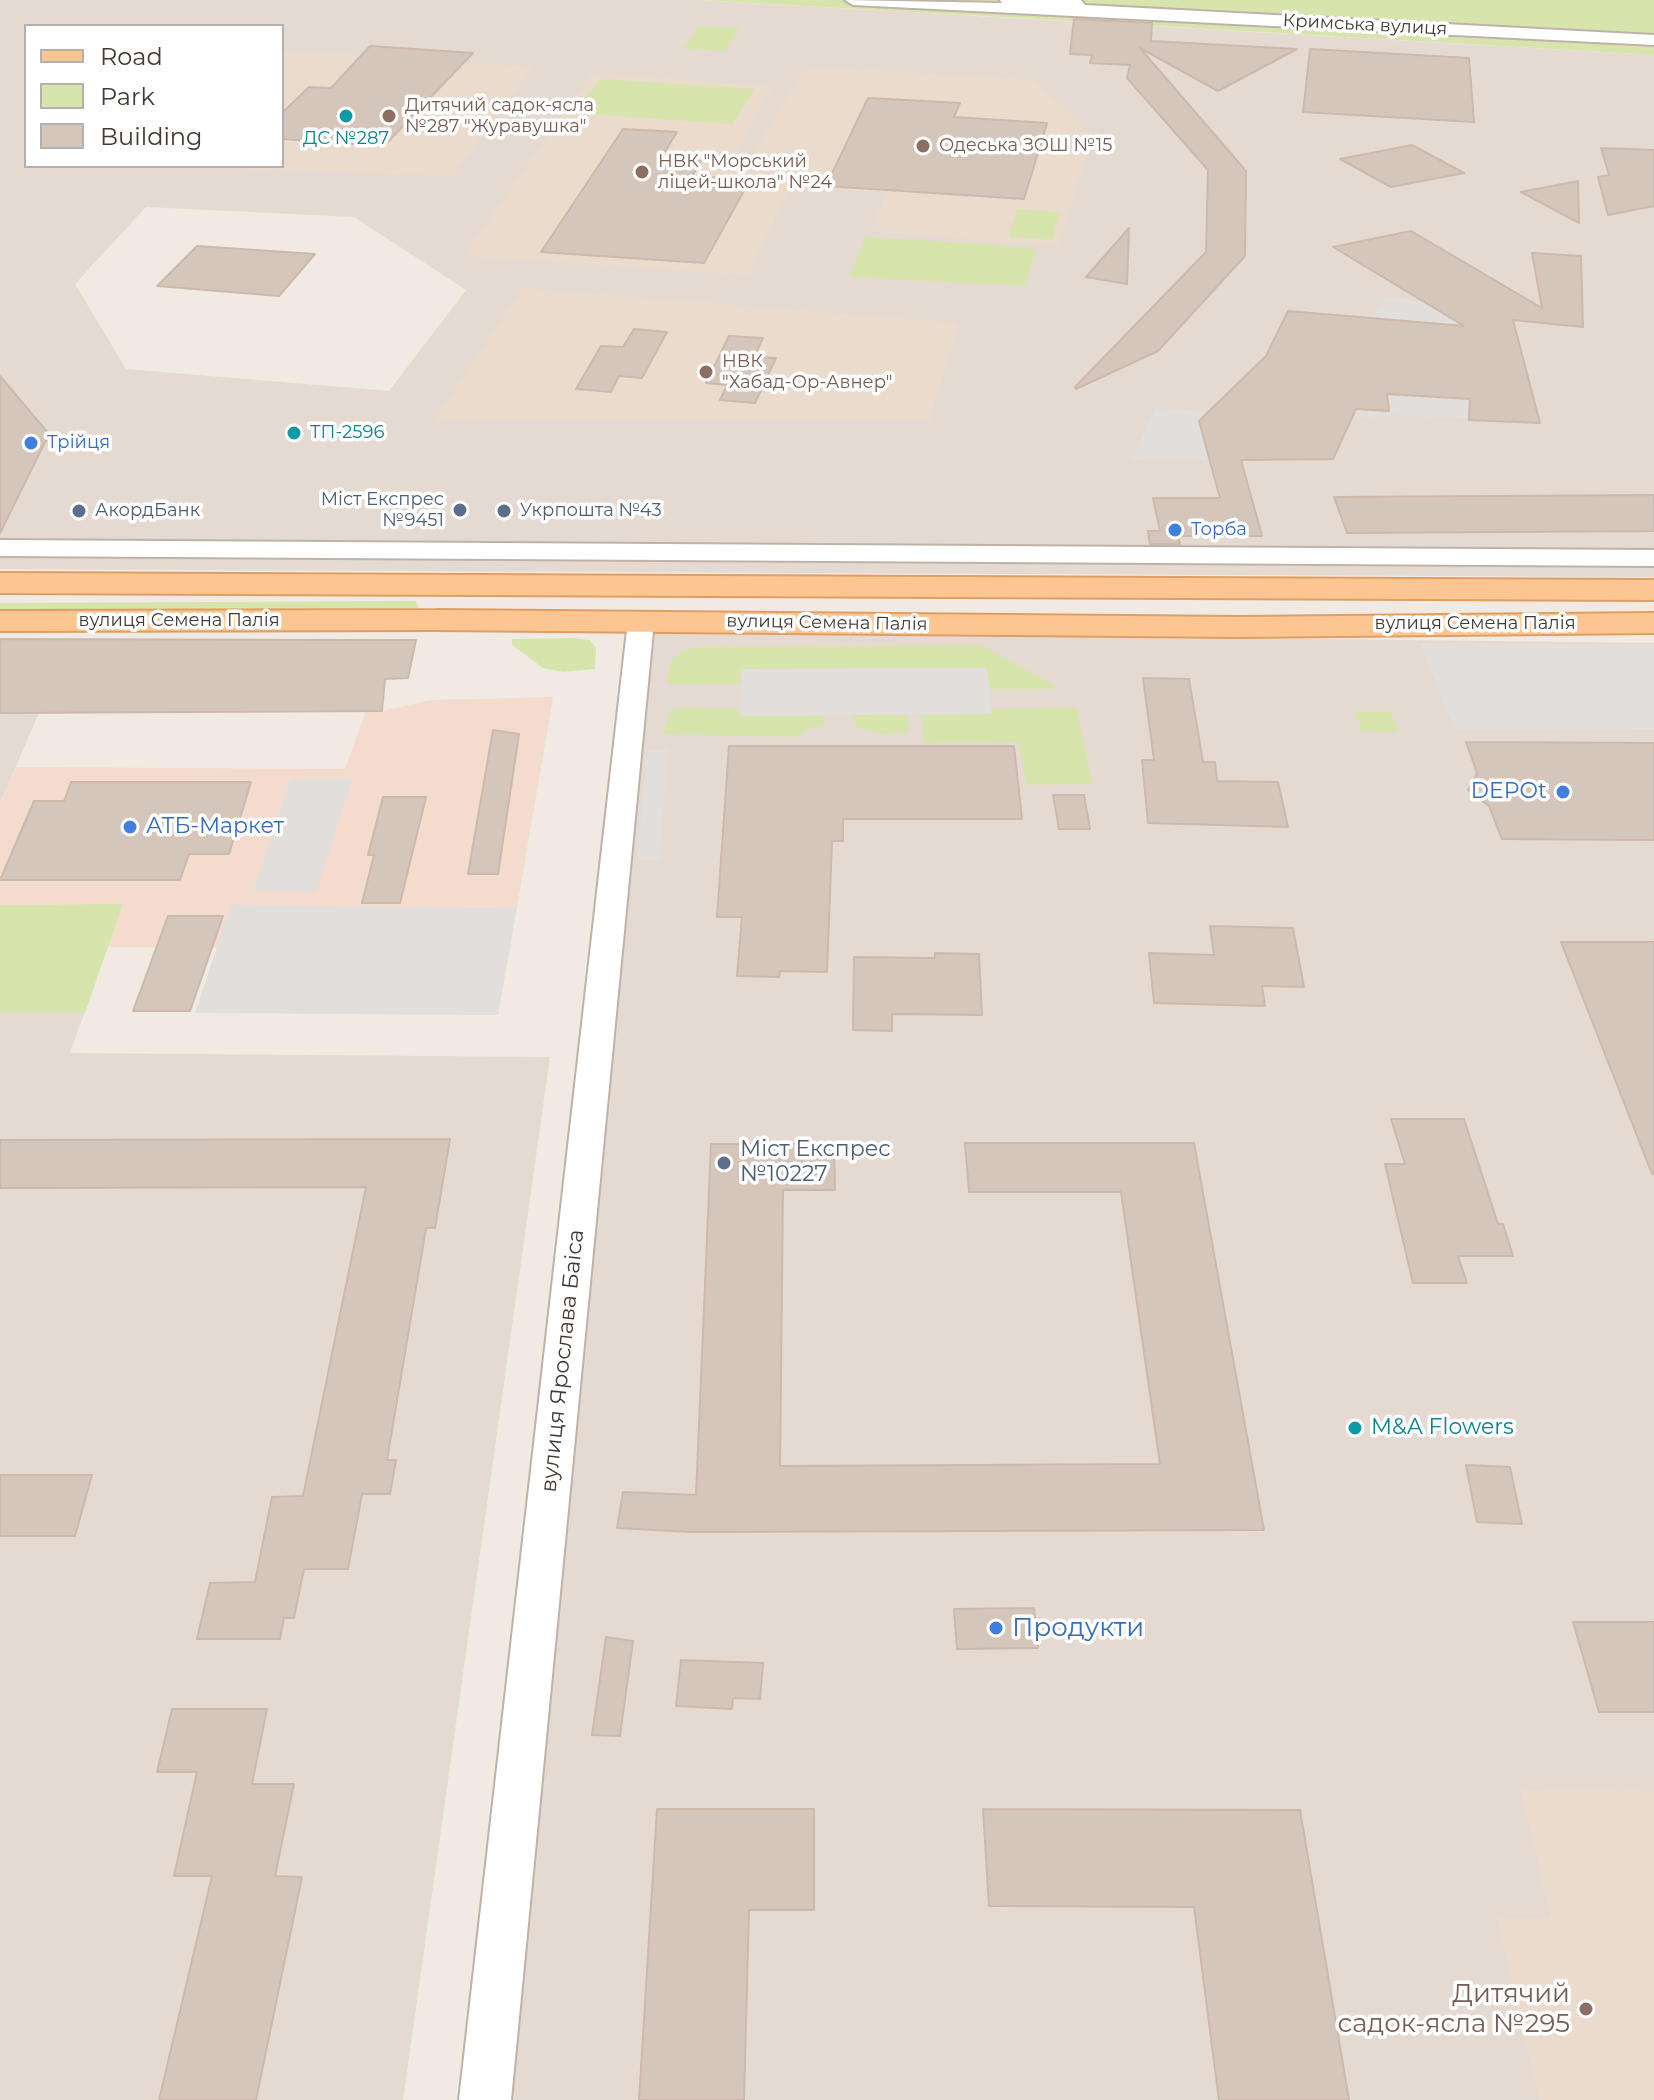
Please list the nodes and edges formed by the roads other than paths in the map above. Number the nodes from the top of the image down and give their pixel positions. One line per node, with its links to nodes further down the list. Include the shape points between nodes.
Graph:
1 (853, 0): 3 (street, Кримська вулиця)
2 (1008, 0): 3 (street, Кримська вулиця, via 1077,4)
3 (1075, 9): 4 (street, Кримська вулиця)
4 (1654, 40)
5 (0, 548): 6 (street)
6 (1654, 558)
7 (0, 583): 8 (main road, вулиця Семена Палія)
8 (448, 583): 9 (main road, вулиця Семена Палія); 10 (main road)
9 (1654, 590)
10 (436, 620): 11 (main road, вулиця Семена Палія); 12 (main road, вулиця Семена Палія)
11 (0, 621)
12 (641, 621): 13 (main road, вулиця Семена Палія, via 1223,627); 14 (street, вулиця Ярослава Баіса)
13 (1654, 623)
14 (485, 2100)

